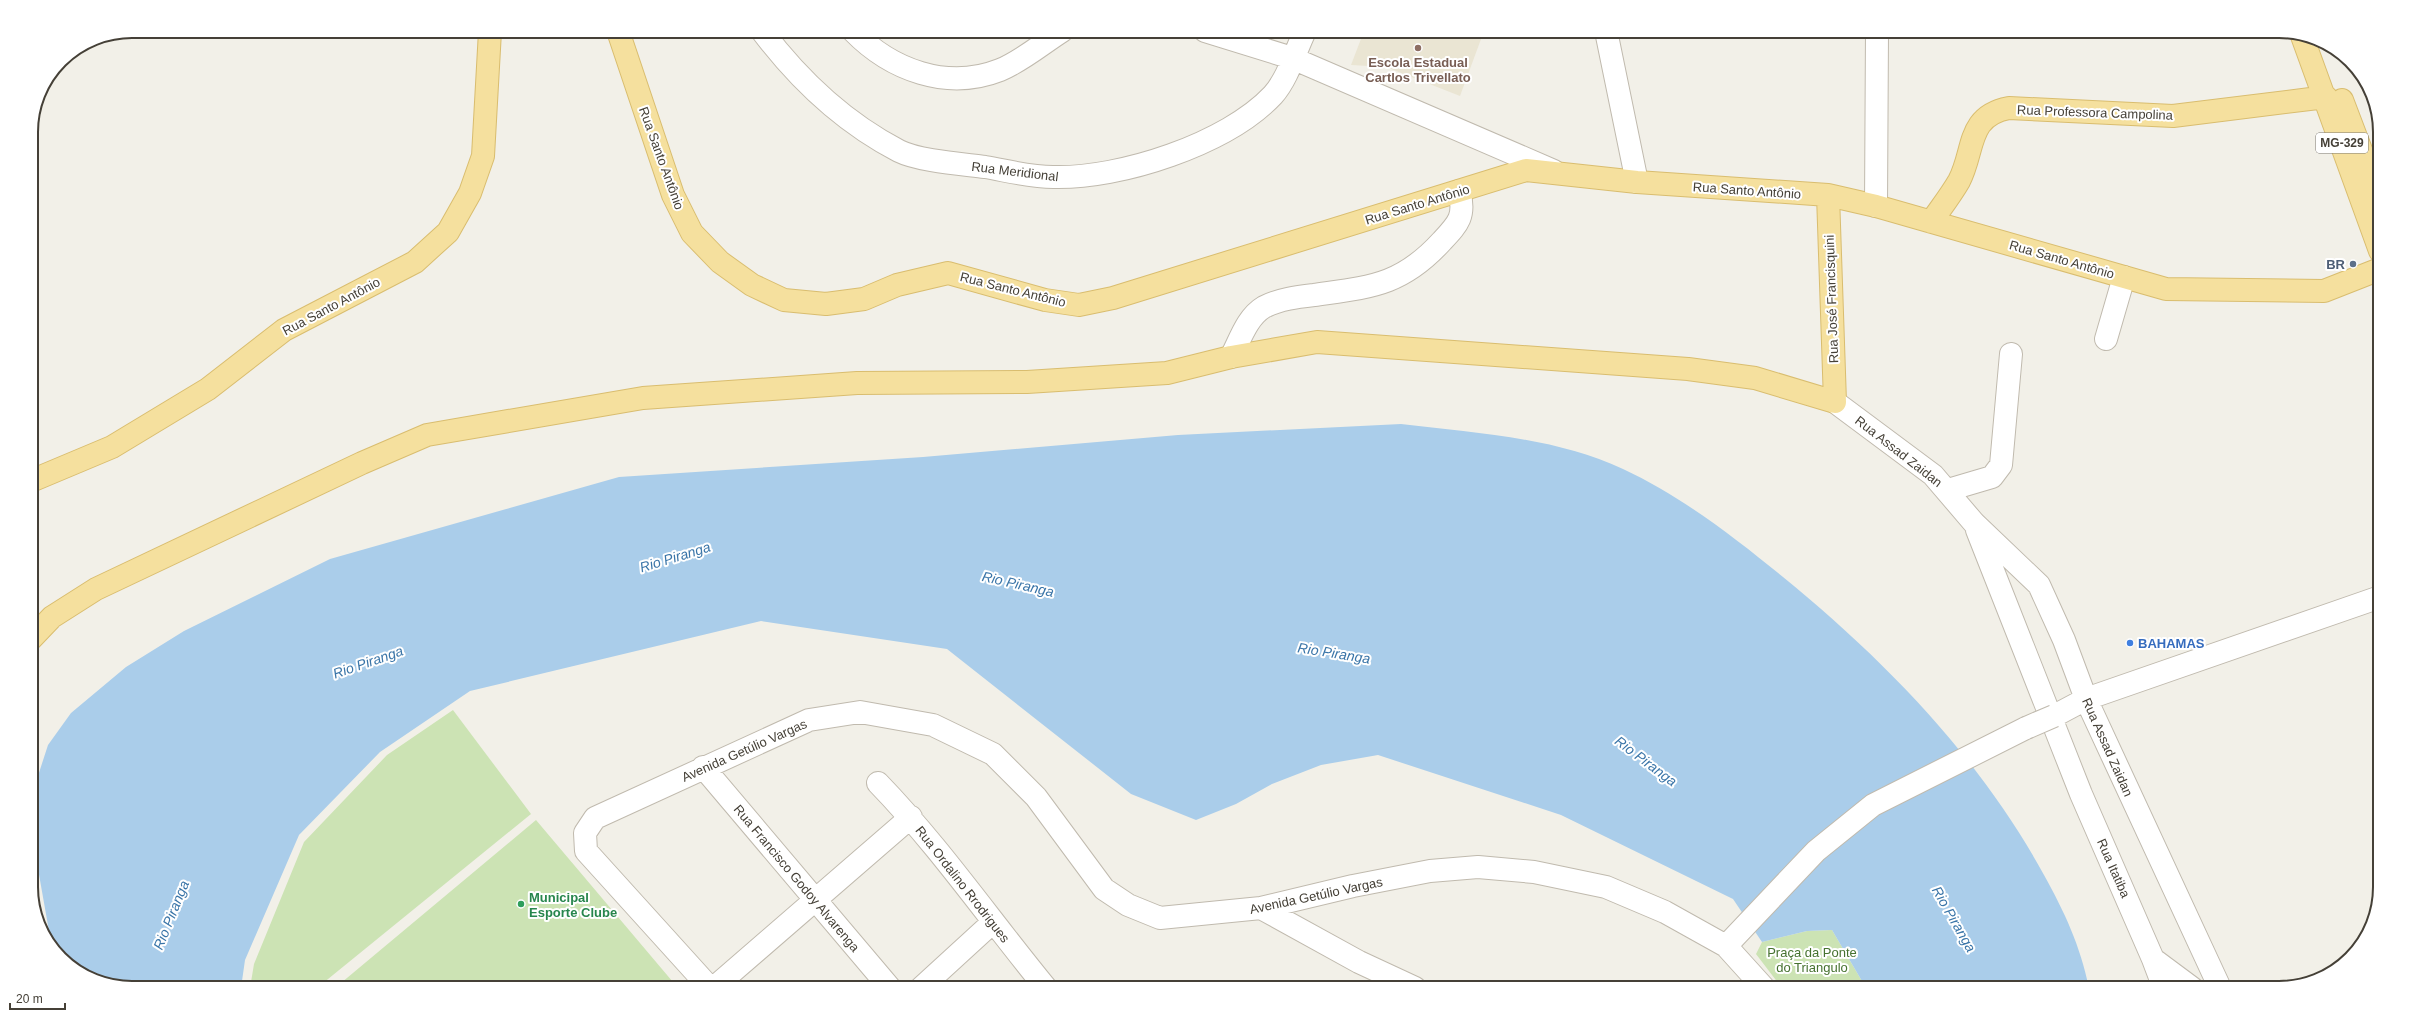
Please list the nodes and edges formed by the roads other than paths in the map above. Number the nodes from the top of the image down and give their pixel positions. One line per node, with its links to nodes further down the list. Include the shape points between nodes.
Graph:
1 (489, 38): 28 (main road, Rua Santo Antônio, via 483,156 470,193 448,232 415,262 284,330 208,389 112,447)
2 (620, 38): 17 (main road, Rua Santo Antônio, via 673,195 692,233 720,262 752,285 784,300 826,304 864,299 897,286 948,273 1045,300 1079,305 1113,298)
3 (767, 38): 12 (street, Rua Meridional, via 780,55 829,104 854,124 900,152 1053,177 1101,173 1153,160 1217,135 1248,117 1273,95 1284,79)
4 (861, 38): 5 (street, via 882,57 903,67 925,74 963,79 1002,69)
5 (1051, 38)
6 (1228, 38): 12 (street)
7 (1302, 38): 12 (street, Rua Meridional)
8 (1607, 38): 16 (street)
9 (1877, 38): 19 (street)
10 (2304, 42): 13 (main road, MG-329)
11 (2323, 49): 15 (main road)
12 (1292, 58): 14 (street)
13 (2326, 97): 20 (main road, Rua Professora Campolina, via 2173,116 2009,108 1998,110 1989,114 1980,123 1973,135 1959,180); 21 (main road, MG-329)
14 (1561, 174): 16 (main road, Rua Santo Antônio); 17 (main road, Rua Santo Antônio, via 1526,170)
15 (2373, 181)
16 (1637, 182): 18 (main road, Rua Santo Antônio)
17 (1459, 191): 26 (street, via 1462,204 1459,222 1436,248 1414,267 1388,282 1371,287 1286,299 1264,307 1250,320)
18 (1828, 196): 19 (main road, Rua Santo Antônio); 27 (main road, Rua José Francisquini)
19 (1876, 206): 20 (main road, Rua Santo Antônio)
20 (1931, 222): 23 (main road, Rua Santo Antônio)
21 (2373, 231)
22 (2373, 272): 23 (main road, Rua Santo Antônio, via 2324,291 2166,289)
23 (2124, 277): 24 (street)
24 (2106, 338)
25 (2011, 354): 29 (street, via 2001,465 1992,477)
26 (1232, 358): 27 (main road, via 1317,342 1390,346 1710,372 1755,378); 32 (main road, via 1167,373 1027,382 857,383 643,398 427,435 355,466 96,589 52,617)
27 (1835, 402): 29 (street, Rua Assad Zaidan, via 1933,475)
28 (38, 478)
29 (1948, 490): 30 (street, Rua Assad Zaidan)
30 (1974, 523): 33 (street, Rua Assad Zaidan, via 2039,585 2064,640); 34 (street, Rua Assad Zaidan)
31 (2373, 600): 33 (street)
32 (38, 632)
33 (2086, 699): 41 (street, bridge, via 1873,805 1816,851); 52 (street, Rua Assad Zaidan)
34 (2064, 749): 42 (street, Rua Itatiba)
35 (703, 768): 38 (street, Rua Francisco Godoy Alvarenga); 39 (street, Avenida Getúlio Vargas, via 809,720 860,712 933,725 993,754 1036,797 1104,889 1128,905 1160,918); 43 (street, Avenida Getúlio Vargas, via 595,818 585,833 586,851)
36 (878, 783): 37 (street, Rua Ordalino Rrodrigues)
37 (911, 817): 38 (street); 40 (street, Rua Ordalino Rrodrigues)
38 (816, 900): 44 (street); 45 (street, Rua Francisco Godoy Alvarenga)
39 (1261, 908): 41 (street, Avenida Getúlio Vargas, via 1430,871 1478,867 1534,872 1606,887); 48 (street, via 1359,962)
40 (992, 923): 46 (street); 47 (street, Rua Ordalino Rrodrigues)
41 (1730, 941): 49 (street, Avenida Getúlio Vargas)
42 (2153, 959): 50 (street, Rua Itatiba); 51 (street)
43 (704, 981)
44 (721, 981)
45 (884, 981)
46 (928, 981)
47 (1040, 981)
48 (1400, 981)
49 (1759, 981)
50 (2161, 981)
51 (2183, 981)
52 (2217, 981)

